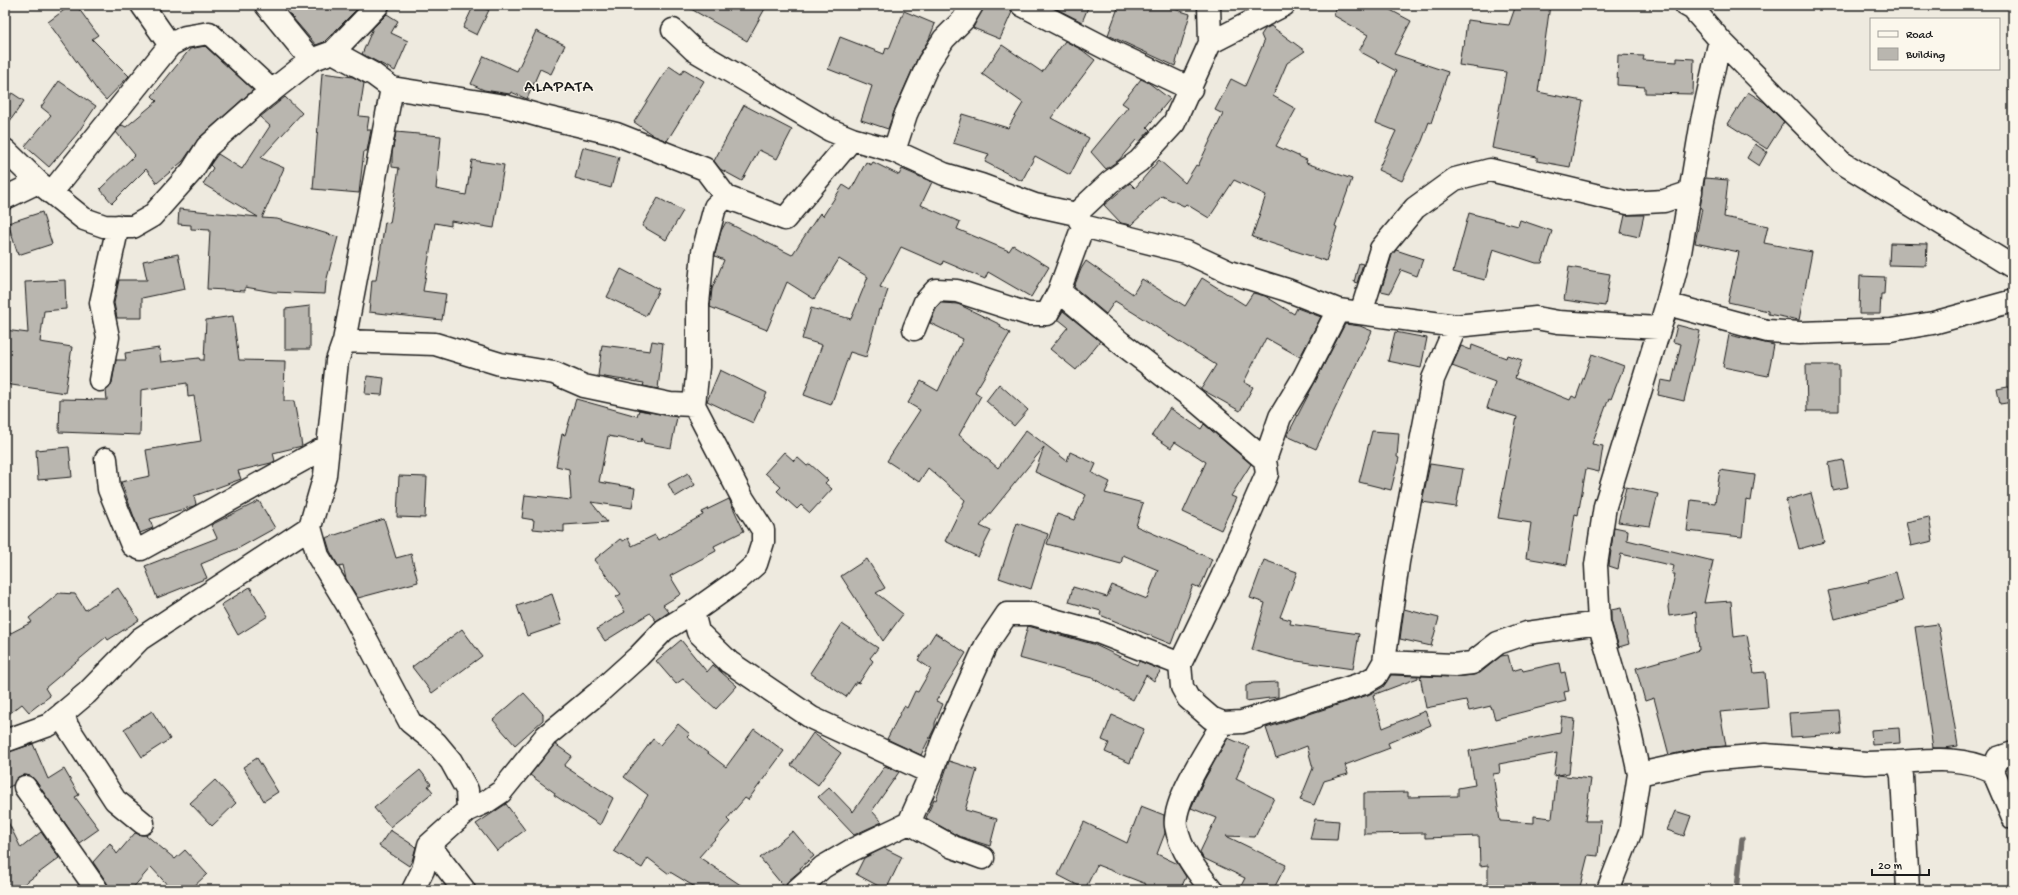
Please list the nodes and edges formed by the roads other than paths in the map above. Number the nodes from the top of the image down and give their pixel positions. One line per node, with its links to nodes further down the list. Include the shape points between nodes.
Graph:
1 (142, 5): 12 (street)
2 (266, 5): 14 (street)
3 (378, 5): 13 (street)
4 (972, 5): 20 (street, via 963,20 944,39 930,62 906,114)
5 (1022, 5): 16 (street)
6 (1209, 5): 11 (street)
7 (1284, 5): 11 (street)
8 (1686, 5): 10 (street, via 1693,9)
9 (673, 30): 18 (street, via 694,50 830,130)
10 (1720, 40): 22 (street, via 1702,121); 27 (street, via 1841,162)
11 (1210, 43): 16 (street)
12 (170, 45): 17 (street, via 185,36 209,33); 21 (street)
13 (333, 52): 14 (street); 15 (street, via 373,74)
14 (311, 60): 17 (street)
15 (392, 88): 23 (street, via 505,106 616,134 705,169); 36 (street)
16 (1191, 89): 25 (street, via 1169,129 1139,161 1110,182)
17 (272, 91): 26 (street, via 207,147 192,171 152,216 133,227)
18 (852, 139): 20 (street); 23 (street, via 785,219)
19 (5, 150): 21 (street)
20 (894, 151): 25 (street, via 944,174)
21 (44, 188): 24 (street); 26 (street, via 84,219 104,226)
22 (1691, 192): 30 (street, via 1680,253); 32 (street, via 1664,201 1628,203 1490,170 1455,179 1414,208 1381,249)
23 (726, 197): 38 (street, via 715,207 703,252)
24 (5, 198)
25 (1079, 220): 28 (street); 31 (street, via 1186,252 1229,272 1287,290)
26 (118, 226): 37 (street, via 101,303 108,337)
27 (2013, 267)
28 (1059, 291): 35 (street, via 1047,314 1028,314 957,291 936,290 925,302); 41 (street)
29 (2013, 301): 30 (street, via 1933,323 1891,330 1800,333 1767,331)
30 (1667, 304): 34 (street)
31 (1338, 310): 32 (street); 41 (street, via 1304,377 1280,417)
32 (1361, 313): 33 (street)
33 (1456, 326): 34 (street, via 1536,318 1558,322); 45 (street, via 1433,379 1398,562)
34 (1658, 328): 44 (street, via 1605,506 1596,565)
35 (914, 329)
36 (344, 341): 38 (street, via 435,344 500,364 554,373 584,386 670,404); 39 (street, via 337,361)
37 (100, 380)
38 (694, 405): 43 (street, via 743,499 763,530 763,542 756,564)
39 (328, 446): 40 (street, via 141,549 132,545 109,489); 42 (street, via 325,475)
40 (106, 459)
41 (1265, 460): 46 (street, via 1266,474 1256,499)
42 (310, 527): 47 (street, via 140,638 87,693); 56 (street, via 318,556 353,614 410,722 436,743 451,761 467,790)
43 (693, 612): 53 (street, via 698,632 729,662 812,718); 56 (street, via 664,630 598,693 546,736 501,792)
44 (1599, 623): 45 (street, via 1527,632 1498,643 1472,663 1454,665); 54 (street, via 1627,719)
45 (1384, 662): 48 (street, via 1376,676 1364,683 1242,722)
46 (1180, 664): 48 (street, via 1182,687 1188,698 1211,718); 53 (street, via 1098,632 1032,614 1007,614 986,645 943,740)
47 (63, 712): 49 (street, via 48,725); 58 (street, via 67,726 115,800)
48 (1223, 723): 66 (street, via 1182,795 1176,825 1190,863)
49 (5, 741)
50 (2013, 753): 52 (street, via 1998,758)
51 (1898, 762): 52 (street, via 1949,759 1978,764); 54 (street, via 1866,763 1765,755 1704,760); 68 (street, via 1902,776)
52 (1993, 771): 57 (street)
53 (932, 773): 59 (street)
54 (1639, 774): 67 (street, via 1630,833)
55 (25, 787): 62 (street)
56 (468, 810): 60 (street)
57 (2013, 818)
58 (143, 823)
59 (909, 823): 61 (street, via 953,847); 65 (street, via 823,867)
60 (429, 845): 63 (street, via 423,870); 64 (street)
61 (983, 858)
62 (97, 890)
63 (413, 890)
64 (464, 890)
65 (797, 890)
66 (1212, 890)
67 (1608, 890)
68 (1908, 890)

